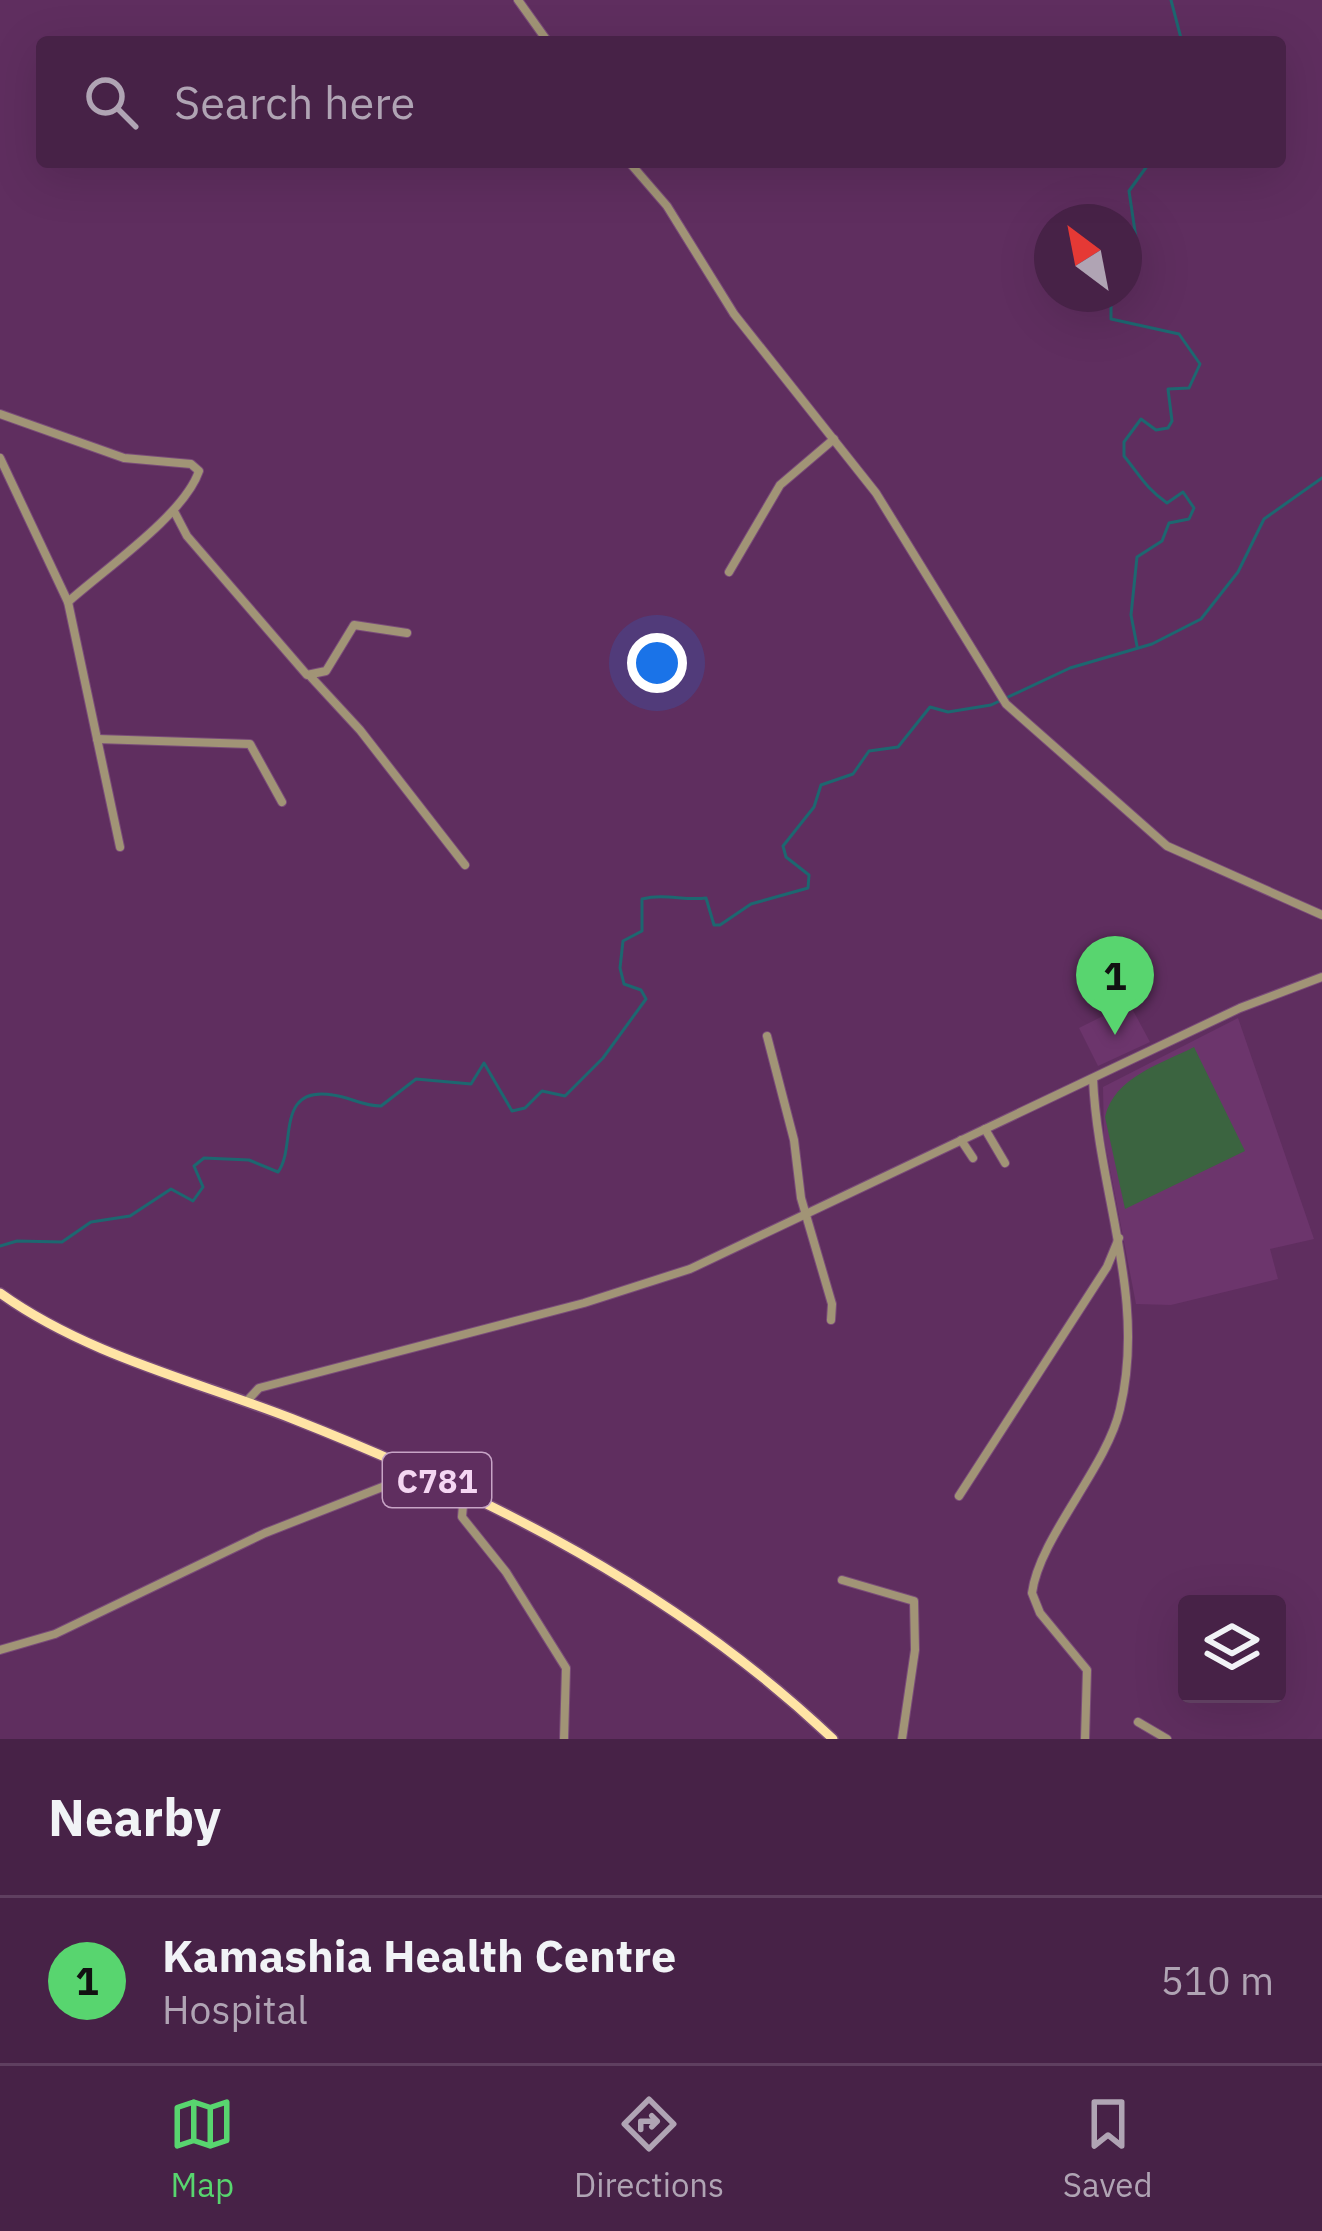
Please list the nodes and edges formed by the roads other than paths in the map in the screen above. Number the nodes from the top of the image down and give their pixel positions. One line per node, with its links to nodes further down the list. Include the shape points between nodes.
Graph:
1 (518, 0): 2 (street)
2 (544, 36)
3 (634, 168): 5 (street, via 668,206 734,314)
4 (0, 414): 7 (street, via 111,454 195,465 198,477)
5 (834, 439): 8 (street, via 779,485); 16 (street, via 1003,699 1167,846)
6 (0, 458): 9 (street)
7 (175, 513): 9 (street); 11 (street)
8 (729, 572)
9 (68, 602): 12 (street)
10 (407, 633): 11 (street, via 354,625 326,671)
11 (310, 676): 15 (street)
12 (98, 740): 13 (street, via 250,744); 14 (street)
13 (282, 802)
14 (120, 847)
15 (465, 865)
16 (1322, 915)
17 (1322, 977): 19 (street)
18 (767, 1036): 24 (street)
19 (1093, 1079): 20 (street); 25 (street, via 1096,1140)
20 (985, 1129): 21 (street); 23 (street)
21 (961, 1140): 22 (street); 24 (street)
22 (973, 1158)
23 (1005, 1163)
24 (806, 1213): 27 (street); 28 (street, via 661,1280 259,1388)
25 (1119, 1237): 31 (street); 38 (street, via 1131,1304 1120,1409 1032,1587 1040,1612 1087,1670)
26 (0, 1292): 28 (main road, C781, via 84,1340)
27 (831, 1320)
28 (248, 1401): 29 (main road, C781)
29 (408, 1467): 30 (main road, C781); 33 (street, via 385,1486 55,1634)
30 (465, 1492): 35 (street, via 462,1517 566,1669); 36 (main road, C781, via 663,1602)
31 (959, 1496)
32 (842, 1580): 37 (street, via 914,1601)
33 (0, 1650)
34 (1138, 1722): 39 (street)
35 (564, 1739)
36 (833, 1739)
37 (902, 1739)
38 (1085, 1739)
39 (1167, 1739)

